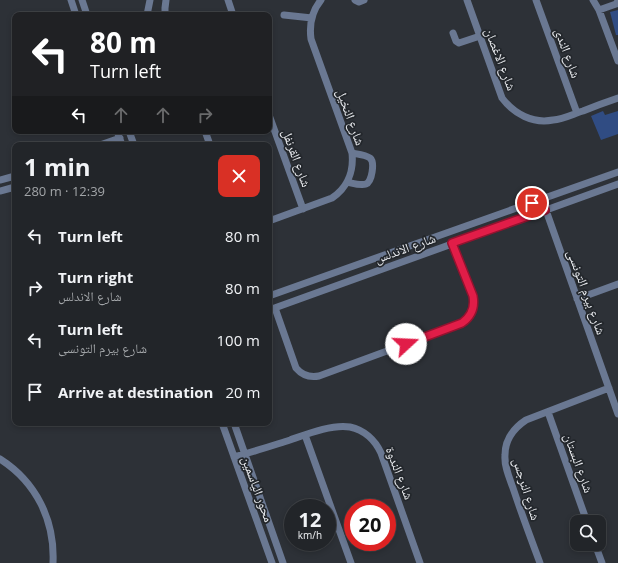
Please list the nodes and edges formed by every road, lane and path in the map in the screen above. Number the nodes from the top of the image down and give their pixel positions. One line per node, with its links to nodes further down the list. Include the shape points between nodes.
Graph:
1 (71, 0): 14 (street)
2 (82, 0): 15 (street)
3 (150, 0): 16 (street)
4 (166, 0): 17 (street)
5 (228, 0): 18 (street)
6 (321, 0): 20 (street, شارع النخيل)
7 (355, 0): 8 (street)
8 (364, 0)
9 (467, 0): 22 (street, شارع الاغصان)
10 (536, 0): 25 (street, شارع الندى)
11 (593, 0): 13 (street)
12 (618, 1): 13 (street)
13 (599, 10): 23 (street)
14 (75, 12)
15 (86, 12)
16 (148, 12)
17 (165, 12)
18 (232, 12)
19 (284, 15): 20 (street)
20 (312, 18): 29 (street, شارع النخيل, via 312,44)
21 (453, 33): 22 (street, via 459,43)
22 (480, 36): 25 (street, شارع الاغصان, via 502,98 514,111 526,118 539,121 559,119)
23 (618, 61)
24 (618, 98): 25 (street, شارع الاغصان)
25 (577, 113)
26 (272, 123): 38 (street, شارع القرنفل)
27 (120, 138): 28 (street)
28 (109, 142)
29 (352, 153): 33 (street, شارع النخيل, via 353,165); 33 (street, via 367,156 373,163 368,183)
30 (618, 172): 37 (street, شارع الاندلس)
31 (12, 177): 32 (street)
32 (0, 180)
33 (347, 182): 38 (street, شارع النخيل, via 332,198)
34 (618, 184): 39 (street, شارع الاندلس)
35 (12, 188): 36 (street)
36 (0, 191)
37 (542, 199): 39 (street, شارع بيرم التونسى); 43 (street, شارع الاندلس)
38 (303, 209): 40 (street, شارع النخيل)
39 (545, 210): 41 (street, شارع الاندلس); 44 (street, شارع بيرم التونسى)
40 (272, 220)
41 (452, 243): 45 (street, شارع الاندلس); 45 (street, via 474,301 472,314 466,320 319,376 307,376 296,368)
42 (618, 284): 44 (street)
43 (272, 295)
44 (577, 299): 46 (street, شارع بيرم التونسى)
45 (272, 309)
46 (609, 388): 47 (street, شارع النرجس); 48 (street, شارع بيرم التونسى)
47 (548, 412): 55 (street, شارع البستان); 62 (street, شارع النرجس, via 526,420 517,428 510,437 505,454 507,471)
48 (618, 414)
49 (223, 426): 53 (street, محور الياسمين)
50 (235, 426): 52 (street, محور الياسمين)
51 (305, 435): 52 (street, شارع الندوة); 60 (street); 61 (street, شارع الندوة, via 344,426 360,430 373,440 381,453)
52 (245, 454): 53 (street, شارع الندوة); 59 (street, محور الياسمين)
53 (234, 458): 58 (street, محور الياسمين)
54 (0, 459): 57 (street, via 24,478 36,494 51,530)
55 (585, 515)
56 (598, 551): 63 (street)
57 (53, 563)
58 (272, 563)
59 (283, 563)
60 (350, 563)
61 (420, 563)
62 (540, 563)
63 (602, 563)

